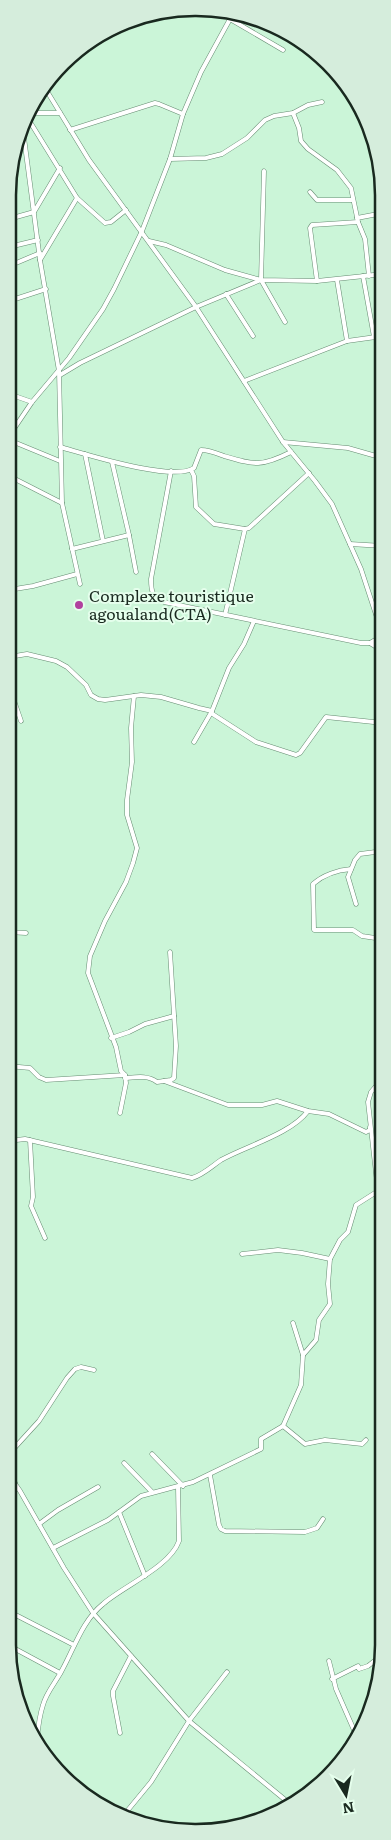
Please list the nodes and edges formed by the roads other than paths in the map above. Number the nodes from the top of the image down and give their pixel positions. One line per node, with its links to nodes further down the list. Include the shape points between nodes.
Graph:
1 (230, 20): 8 (street)
2 (232, 20): 3 (street)
3 (283, 50)
4 (48, 93): 6 (street)
5 (322, 102): 7 (street)
6 (60, 113): 9 (street); 11 (street)
7 (293, 113): 13 (street, via 265,120 247,138 222,154); 18 (street, via 300,128 301,141 337,170 351,188)
8 (183, 114): 11 (street, via 155,103); 13 (street)
9 (36, 115)
10 (32, 122): 14 (street)
11 (70, 130): 19 (street)
12 (24, 143): 20 (street)
13 (170, 159): 24 (street)
14 (60, 168): 17 (street); 20 (street)
15 (264, 171): 34 (street)
16 (310, 192): 18 (street, via 317,200)
17 (77, 198): 19 (street, via 105,223); 29 (street)
18 (353, 200): 23 (street)
19 (126, 210): 24 (street)
20 (34, 212): 22 (street); 25 (street)
21 (375, 215): 23 (street)
22 (16, 217)
23 (357, 220): 33 (street, via 365,240); 36 (street, via 312,225 310,228)
24 (142, 231): 26 (street); 45 (street, via 103,309)
25 (38, 240): 27 (street); 28 (street)
26 (149, 241): 34 (street, via 224,270); 40 (street)
27 (16, 245)
28 (40, 253): 29 (street); 30 (street)
29 (40, 260): 37 (street)
30 (16, 263)
31 (375, 275): 33 (street)
32 (363, 276): 33 (street); 35 (street); 43 (street)
33 (369, 276)
34 (261, 280): 36 (street); 38 (street); 41 (street)
35 (337, 280): 36 (street); 44 (street)
36 (317, 281)
37 (46, 290): 39 (street); 45 (street)
38 (226, 294): 40 (street); 42 (street)
39 (16, 299)
40 (196, 307): 45 (street); 46 (street)
41 (285, 322)
42 (253, 336)
43 (374, 337): 44 (street)
44 (347, 341): 46 (street)
45 (59, 373): 48 (street); 52 (street)
46 (244, 381): 51 (street)
47 (16, 396): 48 (street)
48 (32, 402): 49 (street)
49 (16, 427)
50 (16, 441): 56 (street)
51 (282, 442): 53 (street); 55 (street, via 348,448)
52 (60, 447): 54 (street); 56 (street)
53 (291, 452): 58 (street, via 272,462 251,464 201,450); 60 (street)
54 (85, 454): 57 (street); 65 (street)
55 (375, 456)
56 (60, 461): 62 (street)
57 (112, 462): 59 (street); 64 (street)
58 (191, 470): 59 (street); 63 (street, via 196,508 214,524)
59 (171, 471): 74 (street, via 151,591 155,598 164,602)
60 (309, 473): 63 (street); 66 (street, via 332,504)
61 (16, 480): 62 (street)
62 (62, 503): 68 (street)
63 (245, 529): 74 (street)
64 (129, 535): 65 (street); 69 (street)
65 (103, 542): 68 (street)
66 (350, 544): 67 (street); 73 (street)
67 (375, 546)
68 (72, 549): 70 (street)
69 (136, 572)
70 (77, 574): 71 (street); 72 (street)
71 (80, 584)
72 (16, 589)
73 (375, 612)
74 (225, 614): 75 (street)
75 (254, 621): 77 (street); 82 (street, via 229,668)
76 (375, 640): 77 (street)
77 (370, 644): 78 (street)
78 (375, 647)
79 (16, 655): 80 (street, via 26,654 56,661 68,668 98,699)
80 (134, 696): 82 (street, via 161,697); 94 (street, via 127,815 137,848 126,882 105,921 88,964 88,973)
81 (16, 707): 83 (street)
82 (212, 712): 84 (street, via 256,742 296,755 326,717); 85 (street)
83 (21, 721)
84 (375, 722)
85 (194, 742)
86 (375, 852): 87 (street, via 360,854)
87 (351, 869): 88 (street, via 348,876); 91 (street, via 335,872 313,884 314,930 353,930 362,936)
88 (356, 904)
89 (16, 932): 90 (street)
90 (26, 933)
91 (375, 938)
92 (170, 952): 93 (street)
93 (174, 1016): 94 (street); 97 (street, via 174,1078)
94 (111, 1038): 96 (street)
95 (16, 1067): 96 (street, via 30,1068 46,1080)
96 (125, 1077): 97 (street); 100 (street)
97 (164, 1081): 99 (street, via 228,1105 262,1105 277,1101)
98 (375, 1088): 101 (street, via 368,1097)
99 (308, 1111): 101 (street, via 328,1114 366,1132 370,1130); 103 (street, via 297,1123 192,1178)
100 (120, 1113)
101 (370, 1124): 104 (street)
102 (16, 1140): 103 (street)
103 (30, 1140): 106 (street, via 31,1206)
104 (375, 1166)
105 (375, 1193): 108 (street, via 356,1205 348,1232)
106 (45, 1238)
107 (242, 1254): 108 (street, via 278,1250)
108 (330, 1259): 110 (street, via 330,1304 319,1320 316,1340)
109 (293, 1322): 110 (street)
110 (303, 1355): 112 (street, via 301,1385)
111 (94, 1370): 114 (street, via 75,1369)
112 (283, 1426): 113 (street, via 305,1444 325,1440 362,1444); 117 (street, via 260,1439 261,1449)
113 (366, 1440)
114 (16, 1446)
115 (152, 1454): 119 (street)
116 (124, 1463): 121 (street)
117 (210, 1475): 119 (street); 123 (street, via 219,1525 225,1531 305,1532 317,1528)
118 (16, 1485): 124 (street)
119 (181, 1486): 121 (street); 126 (street, via 177,1547)
120 (98, 1487): 124 (street)
121 (152, 1492): 122 (street)
122 (119, 1512): 125 (street); 126 (street)
123 (323, 1519)
124 (39, 1524): 125 (street)
125 (53, 1548): 127 (street)
126 (145, 1576): 127 (street, via 115,1594)
127 (93, 1614): 129 (street); 131 (street)
128 (16, 1616): 129 (street)
129 (74, 1645): 135 (street)
130 (16, 1650): 135 (street)
131 (131, 1656): 137 (street); 140 (street, via 112,1696)
132 (329, 1661): 136 (street)
133 (374, 1662): 136 (street)
134 (227, 1672): 137 (street)
135 (60, 1673): 139 (street, via 43,1703)
136 (332, 1679): 138 (street)
137 (189, 1721): 141 (street); 142 (street, via 151,1782)
138 (354, 1729)
139 (38, 1730)
140 (120, 1733)
141 (285, 1800)
142 (128, 1810)

